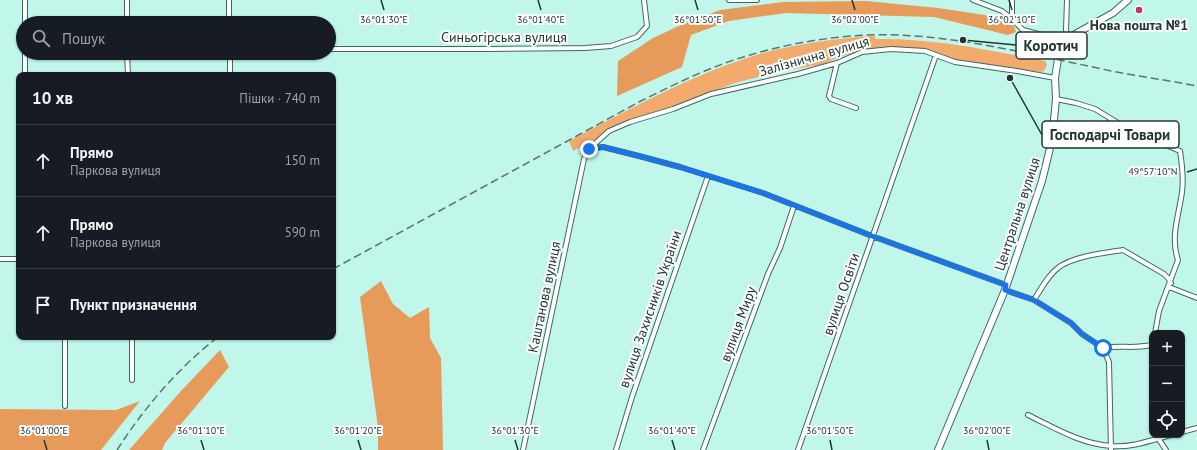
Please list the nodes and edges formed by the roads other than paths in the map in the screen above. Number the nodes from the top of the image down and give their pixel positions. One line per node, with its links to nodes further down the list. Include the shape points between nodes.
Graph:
1 (25, 0): 11 (street)
2 (127, 0): 12 (street)
3 (229, 0): 13 (street)
4 (644, 0): 16 (street, Синьогірська вулиця, via 647,26 637,37 611,46 487,49)
5 (729, 0): 6 (street)
6 (757, 0)
7 (973, 0): 14 (street)
8 (1012, 0): 14 (street)
9 (1067, 0): 15 (street)
10 (1128, 0): 15 (street, via 1112,13)
11 (25, 16)
12 (127, 16)
13 (229, 16)
14 (1012, 19): 15 (street, via 1023,30)
15 (1066, 40): 25 (street, Центральна вулиця, via 1060,46)
16 (336, 48)
17 (936, 55): 21 (street, Залізнична вулиця, via 919,50 878,50 862,52); 25 (street, Залізнична вулиця, via 955,62); 31 (street, вулиця Освіти)
18 (25, 60): 22 (street)
19 (127, 60): 23 (street)
20 (230, 60): 24 (street)
21 (837, 63): 27 (street, via 830,98); 28 (street, Залізнична вулиця, via 711,94 630,122 609,131)
22 (25, 72)
23 (128, 72)
24 (230, 72)
25 (1055, 78): 26 (street, Центральна вулиця)
26 (1056, 99): 34 (street, via 1095,110 1128,129 1180,151 1182,191 1174,237 1178,260); 35 (street, Центральна вулиця, via 1052,140 1044,174)
27 (856, 108)
28 (589, 149): 29 (street, via 603,147); 50 (street, Каштанова вулиця, via 584,159)
29 (708, 176): 30 (street, via 763,193); 51 (street, вулиця Захисників України, via 634,390)
30 (794, 206): 31 (street); 52 (street, вулиця Миру)
31 (872, 236): 35 (street); 53 (street, вулиця Освіти)
32 (0, 259): 33 (street)
33 (16, 259)
34 (1170, 285): 36 (street); 37 (street, via 1164,274 1122,250 1064,264 1052,275); 38 (street, via 1159,311)
35 (1006, 288): 37 (street); 54 (street, Центральна вулиця)
36 (1197, 298)
37 (1034, 300): 42 (street, via 1071,323)
38 (1156, 330)
39 (65, 340): 44 (street)
40 (132, 340): 43 (street)
41 (1149, 345): 42 (street)
42 (1103, 348): 49 (street, via 1109,362)
43 (132, 380)
44 (65, 406)
45 (1028, 415): 49 (street, via 1074,438)
46 (1197, 428): 47 (street)
47 (1185, 431)
48 (1158, 438): 49 (street); 55 (street)
49 (1111, 448)
50 (524, 450)
51 (616, 450)
52 (704, 450)
53 (798, 450)
54 (938, 450)
55 (1166, 450)

